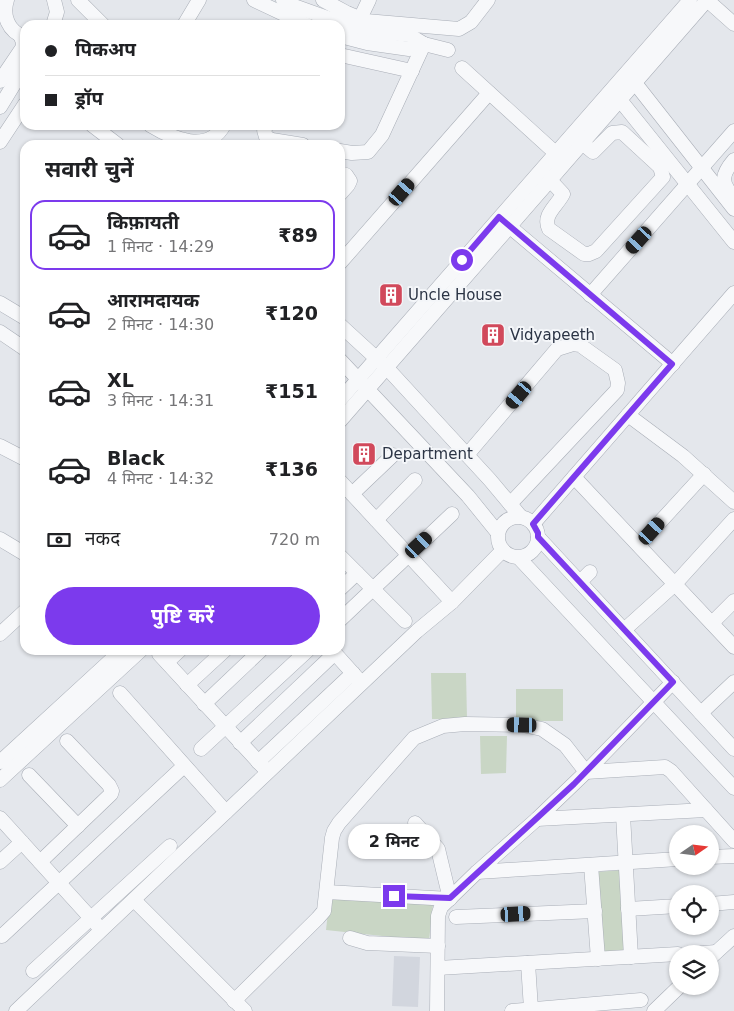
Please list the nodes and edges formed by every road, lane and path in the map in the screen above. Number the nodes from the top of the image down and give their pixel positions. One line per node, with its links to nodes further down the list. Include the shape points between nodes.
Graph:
1 (54, 0): 13 (street, via 57,12)
2 (68, 0): 14 (street)
3 (78, 0): 15 (street)
4 (199, 0): 16 (street)
5 (254, 0): 17 (street)
6 (282, 0): 18 (street)
7 (323, 0): 19 (street)
8 (369, 0): 21 (street)
9 (488, 0): 21 (street, via 471,22 459,29)
10 (690, 0): 23 (street)
11 (707, 0): 20 (street); 23 (street)
12 (4, 7): 22 (street, via 6,20)
13 (55, 20)
14 (56, 20)
15 (98, 20)
16 (187, 20)
17 (286, 20)
18 (327, 20)
19 (342, 20)
20 (734, 24)
21 (351, 30): 24 (street, via 367,44 409,49)
22 (20, 35)
23 (664, 40): 32 (street); 49 (street)
24 (424, 44): 25 (street); 29 (street)
25 (448, 50)
26 (20, 51): 31 (street)
27 (345, 57): 29 (street)
28 (462, 68): 33 (street)
29 (412, 71): 48 (street, via 375,144 368,152)
30 (20, 74): 35 (street)
31 (0, 81)
32 (635, 83): 34 (street); 51 (street)
33 (489, 93): 49 (street); 60 (street)
34 (620, 100): 47 (street); 54 (street)
35 (0, 107)
36 (20, 112): 46 (street)
37 (98, 130): 42 (street)
38 (167, 130): 43 (street)
39 (222, 130): 44 (street)
40 (264, 130): 45 (street, via 266,137)
41 (734, 131): 51 (street)
42 (112, 140)
43 (182, 140)
44 (209, 140)
45 (272, 140)
46 (0, 142)
47 (582, 143): 49 (street); 53 (street, via 593,152 612,133 622,132 660,167 663,177 596,251 589,254 584,254 549,229 547,219 563,194)
48 (345, 151)
49 (560, 157): 53 (street); 58 (street)
50 (734, 160): 56 (street, via 726,170 724,180)
51 (702, 168): 54 (street); 57 (street)
52 (345, 176): 55 (street, via 350,181)
53 (550, 180): 58 (street)
54 (688, 185): 59 (street); 62 (street)
55 (345, 188)
56 (734, 197)
57 (734, 209)
58 (504, 222): 62 (street); 68 (street); 71 (street)
59 (734, 242)
60 (345, 258)
61 (734, 293): 69 (street)
62 (590, 295): 69 (street)
63 (0, 303): 64 (street)
64 (20, 315)
65 (345, 330): 68 (street)
66 (0, 332): 67 (street)
67 (20, 346)
68 (376, 358): 71 (street); 72 (street)
69 (672, 364): 76 (street)
70 (345, 366): 72 (street)
71 (387, 368): 73 (street); 79 (street)
72 (358, 380): 73 (street); 74 (street)
73 (369, 389): 75 (street); 92 (street, via 468,496)
74 (345, 394)
75 (345, 415)
76 (628, 415): 81 (street); 82 (street)
77 (0, 446): 80 (street)
78 (393, 455): 85 (street)
79 (467, 455): 87 (street); 87 (street, via 557,349 580,345 615,370 617,390)
80 (20, 457)
81 (704, 474): 86 (street); 95 (street)
82 (574, 477): 91 (street); 95 (street)
83 (415, 480): 90 (street)
84 (345, 486): 85 (street)
85 (352, 494): 90 (street)
86 (734, 502)
87 (510, 504): 91 (street)
88 (452, 514): 98 (street)
89 (734, 519): 105 (street)
90 (376, 520): 98 (street)
91 (527, 520): 92 (street, via 509,519); 93 (street)
92 (498, 534): 96 (street)
93 (538, 537): 99 (street, via 535,549); 103 (street)
94 (0, 539): 97 (street)
95 (638, 546): 105 (street)
96 (502, 550): 99 (street); 108 (street)
97 (20, 551)
98 (408, 555): 106 (street); 108 (street)
99 (519, 558): 129 (street)
100 (345, 561): 102 (street)
101 (590, 572): 103 (street)
102 (357, 573): 104 (street); 106 (street)
103 (580, 582): 113 (street)
104 (345, 584)
105 (675, 584): 112 (street); 113 (street)
106 (373, 588): 109 (street); 111 (street)
107 (734, 601): 112 (street)
108 (452, 602): 124 (street)
109 (345, 615)
110 (20, 616): 114 (street)
111 (404, 621)
112 (712, 623): 115 (street)
113 (624, 630): 125 (street)
114 (0, 634)
115 (734, 647)
116 (117, 655): 137 (street)
117 (136, 655): 141 (street)
118 (169, 655): 127 (street, via 163,658)
119 (220, 655): 127 (street)
120 (256, 655): 130 (street)
121 (303, 655): 132 (street)
122 (330, 655): 134 (street)
123 (336, 655): 124 (street)
124 (358, 678): 134 (street, via 261,765); 144 (street)
125 (673, 682): 129 (street); 131 (street)
126 (734, 682): 131 (street)
127 (187, 685): 130 (street)
128 (120, 693): 138 (street)
129 (653, 701): 139 (street); 142 (street)
130 (204, 704): 132 (street)
131 (701, 713): 136 (street)
132 (226, 727): 134 (street); 135 (street)
133 (67, 741): 149 (street, via 112,791)
134 (240, 743)
135 (201, 749)
136 (734, 749)
137 (0, 762)
138 (184, 766): 144 (street); 161 (street)
139 (586, 772): 143 (street, via 665,767); 147 (street); 162 (street, via 565,745 542,729 522,725 465,724 425,732 414,738 338,823 332,838)
140 (29, 775): 149 (street)
141 (0, 780)
142 (734, 788)
143 (706, 810): 145 (street); 150 (street)
144 (226, 812): 164 (street)
145 (622, 815): 147 (street); 158 (street)
146 (0, 818): 151 (street)
147 (537, 819): 160 (street)
148 (415, 823): 163 (street, via 438,849)
149 (78, 826): 157 (street)
150 (734, 841)
151 (22, 842): 156 (street); 157 (street)
152 (170, 846): 171 (street)
153 (734, 856): 154 (street)
154 (719, 857)
155 (669, 860): 158 (street)
156 (0, 862)
157 (40, 862): 161 (street)
158 (625, 863): 159 (street); 168 (street)
159 (592, 865): 160 (street); 169 (street)
160 (477, 872): 163 (street)
161 (59, 883): 171 (street); 173 (street)
162 (327, 892): 163 (street); 186 (street, via 324,911)
163 (450, 898): 176 (street, via 441,906 438,916)
164 (134, 900): 172 (street); 186 (street)
165 (734, 902): 166 (street)
166 (719, 903)
167 (669, 907): 168 (street)
168 (628, 909): 179 (street)
169 (595, 911): 170 (street); 180 (street)
170 (456, 917)
171 (92, 919): 172 (street); 183 (street)
172 (102, 930): 188 (street)
173 (2, 936)
174 (734, 936): 177 (street)
175 (350, 938): 176 (street, via 367,943)
176 (438, 946): 182 (street)
177 (719, 950)
178 (669, 955): 179 (street)
179 (631, 957): 180 (street)
180 (598, 959): 181 (street)
181 (528, 963): 182 (street); 187 (street)
182 (438, 968): 190 (street)
183 (33, 971)
184 (671, 995): 192 (street)
185 (641, 1000): 187 (street)
186 (234, 1001): 189 (street)
187 (531, 1009): 191 (street)
188 (16, 1011)
189 (245, 1011)
190 (437, 1011)
191 (512, 1011)
192 (654, 1011)

